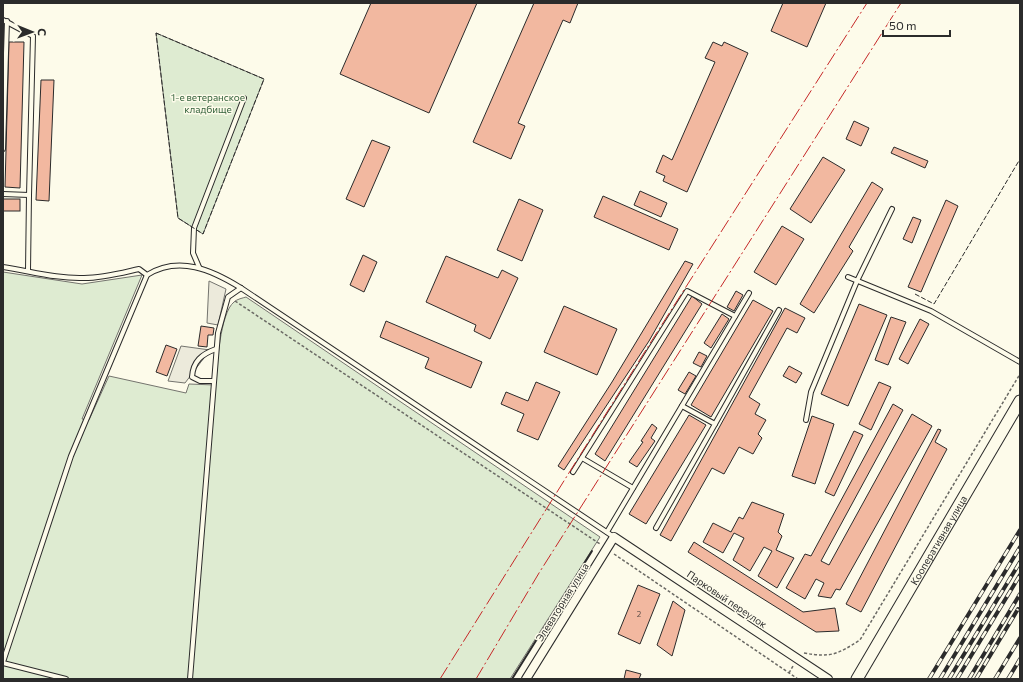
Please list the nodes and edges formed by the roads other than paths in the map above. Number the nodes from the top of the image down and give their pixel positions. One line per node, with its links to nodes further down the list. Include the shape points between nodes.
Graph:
1 (5, 20): 3 (lane); 5 (lane, via 33,36)
2 (244, 98): 8 (lane, via 194,228 193,253)
3 (3, 149)
4 (3, 194): 5 (lane)
5 (29, 195): 9 (lane)
6 (892, 209): 12 (lane)
7 (3, 267): 9 (lane)
8 (199, 267): 10 (lane, via 172,266); 13 (lane)
9 (28, 271): 10 (lane, via 84,278 104,277 139,269)
10 (147, 275): 29 (lane, via 71,456)
11 (848, 277): 12 (lane)
12 (857, 281): 18 (lane, via 931,311); 22 (lane, via 811,392)
13 (241, 288): 17 (lane, via 228,297); 28 (lane)
14 (749, 293): 16 (lane)
15 (779, 310): 23 (lane)
16 (735, 316): 21 (lane); 24 (lane, via 687,291)
17 (216, 349): 19 (lane); 19 (lane, via 204,354 193,367 192,377 200,381)
18 (1020, 362)
19 (213, 381): 31 (lane)
20 (1020, 401): 34 (main road, Кооперативная улица)
21 (682, 406): 23 (lane); 26 (lane)
22 (806, 420)
23 (715, 424): 27 (lane)
24 (582, 458): 25 (lane); 26 (lane)
25 (573, 472)
26 (633, 488): 28 (lane)
27 (656, 528)
28 (611, 534): 32 (street, Элеваторная улица, via 607,548); 33 (street, Парковый переулок)
29 (3, 662): 30 (lane)
30 (66, 679)
31 (190, 679)
32 (526, 679)
33 (828, 679)
34 (857, 679)

